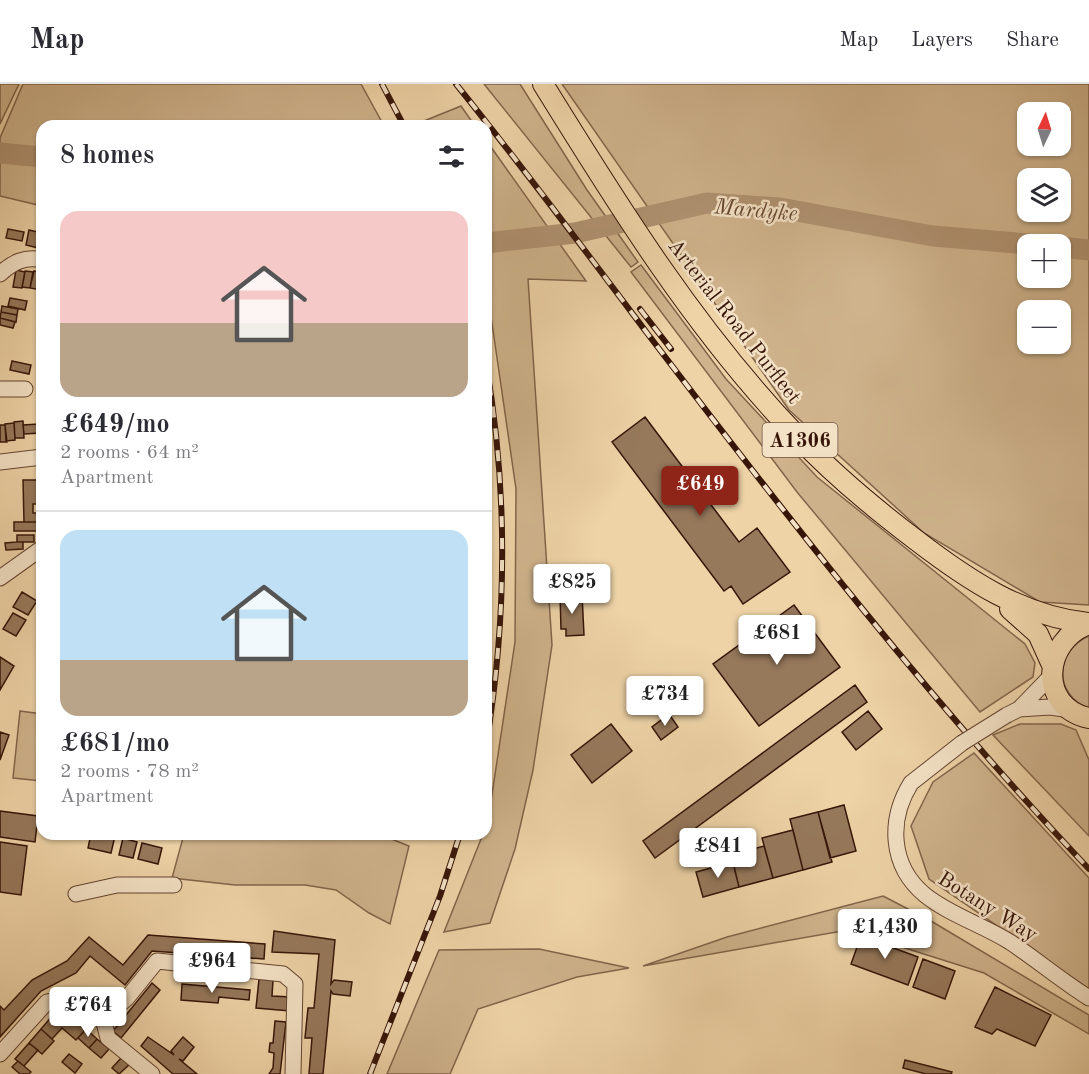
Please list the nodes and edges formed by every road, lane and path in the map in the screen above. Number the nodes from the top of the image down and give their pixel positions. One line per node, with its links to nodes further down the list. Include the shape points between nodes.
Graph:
1 (543, 84): 10 (main road, Arterial Road Purfleet / A1306, via 649,251 702,324 797,437 893,523)
2 (36, 258): 3 (street, via 11,264)
3 (0, 274)
4 (0, 389): 5 (street)
5 (25, 389)
6 (36, 458): 7 (street)
7 (0, 462)
8 (36, 552): 9 (street)
9 (0, 578)
10 (990, 591): 11 (main road, Arterial Road Purfleet / A1306, via 1036,614); 12 (main road, Arterial Road Purfleet / A1306, via 1038,634)
11 (1089, 623): 12 (main road, via 1061,643)
12 (1052, 670): 13 (street, Botany Way); 14 (main road, Arterial Road Purfleet, via 1055,688)
13 (1013, 712): 14 (street, Botany Way, via 1050,707); 17 (street, Botany Way, bridge, via 962,743 906,792 894,833 896,852 902,866 926,895 1010,942)
14 (1083, 718)
15 (174, 885): 16 (street, via 117,885)
16 (76, 894)
17 (1089, 998)
18 (103, 1019): 19 (street, via 71,997 48,1002); 20 (street, via 108,1038); 21 (street, via 128,998 157,961 284,974 295,984)
19 (0, 1054)
20 (145, 1072)
21 (293, 1074)

